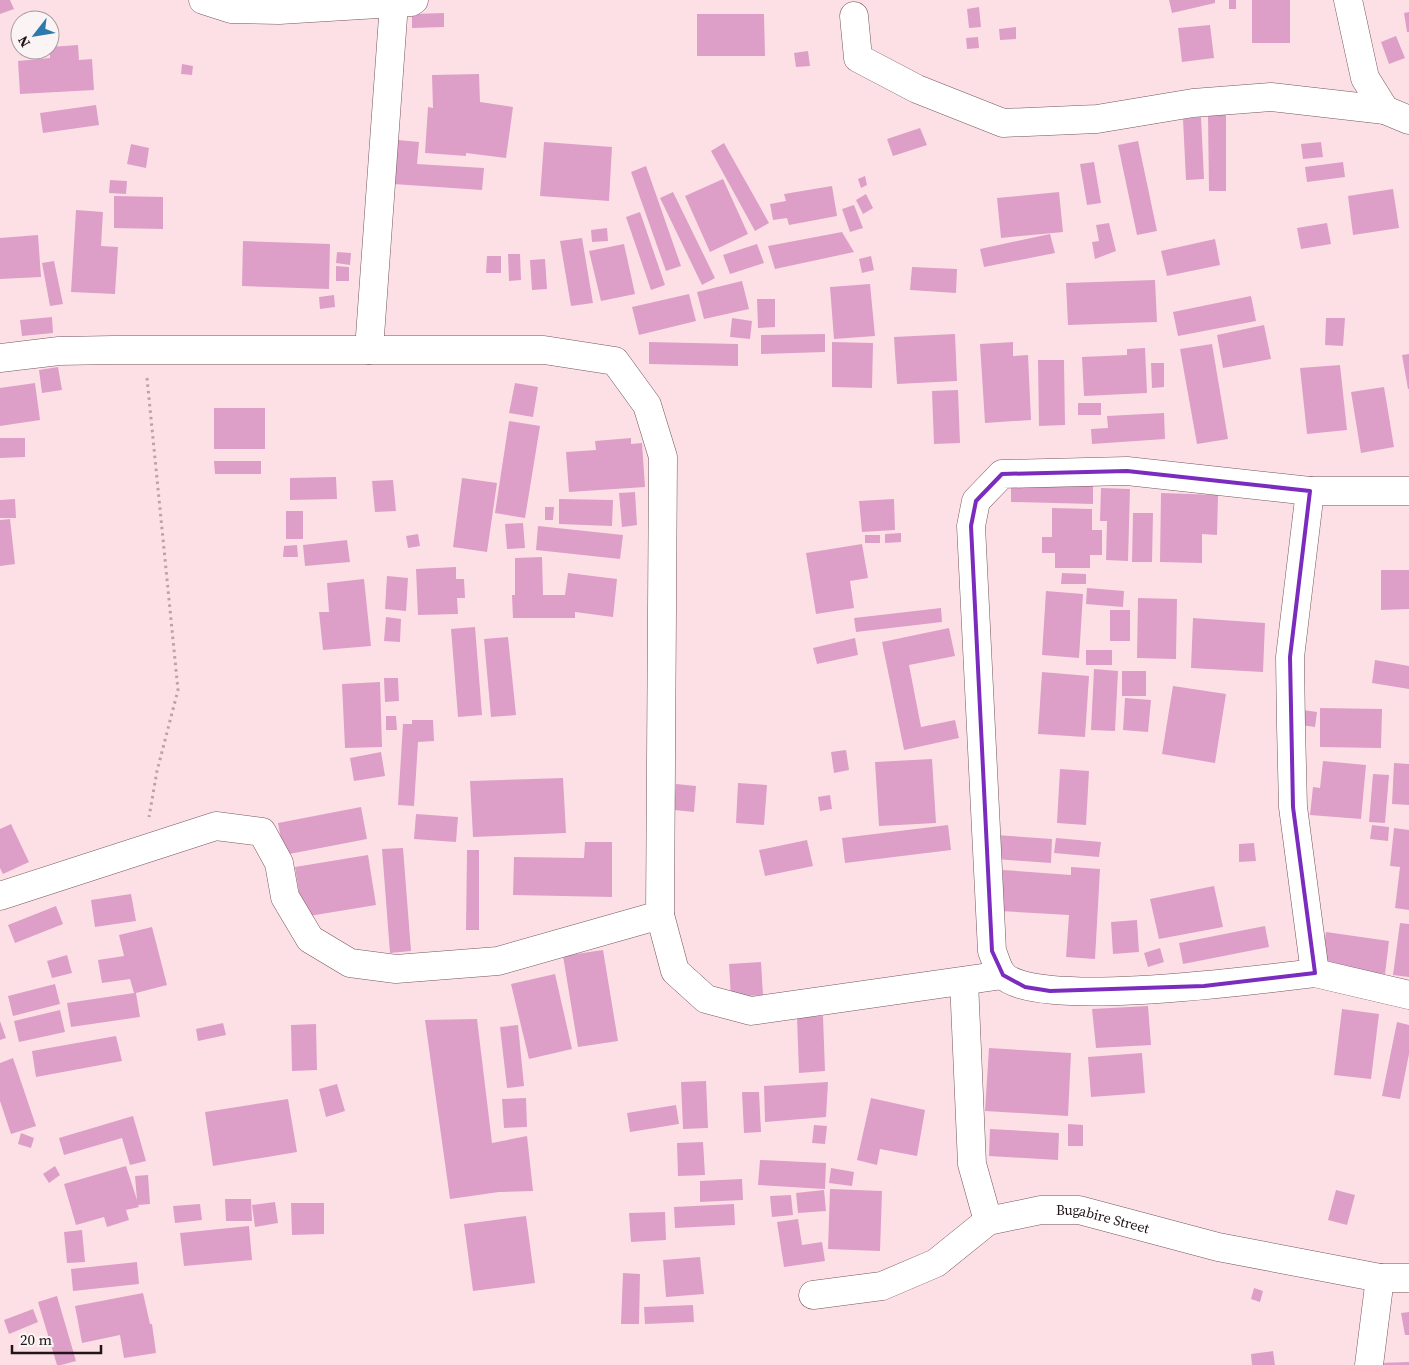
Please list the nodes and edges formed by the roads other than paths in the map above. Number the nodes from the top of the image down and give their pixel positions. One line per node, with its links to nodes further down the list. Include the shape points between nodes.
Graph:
1 (203, 0): 3 (street, via 231,9 279,10)
2 (1348, 0): 5 (street, via 1365,78)
3 (404, 2): 6 (street)
4 (854, 16): 5 (street, via 858,58 917,88 1003,123 1097,119 1193,103 1271,98)
5 (1397, 115)
6 (368, 350): 7 (street, via 59,351); 11 (street, via 544,350 615,361 647,405 663,457)
7 (0, 358)
8 (1310, 491): 9 (street); 12 (street, via 1290,657 1293,807); 13 (street, via 1127,471 1002,474 976,501 971,526 992,951)
9 (1409, 491)
10 (0, 896): 11 (street, via 216,826 262,832 279,862 285,898 310,939 350,963 396,969 498,961)
11 (660, 915): 14 (street, via 675,971 706,999 751,1011)
12 (1315, 973): 13 (street, via 1204,986 1050,991 1024,987); 15 (street)
13 (1003, 975): 14 (street)
14 (964, 981): 16 (street, via 972,1164)
15 (1409, 995)
16 (988, 1221): 17 (street, Bugabire Street, via 1041,1210 1079,1210 1218,1247); 19 (street, Bugabire Street, via 936,1263 882,1286)
17 (1380, 1278): 18 (street, Bugabire Street); 20 (street)
18 (1409, 1278)
19 (814, 1295)
20 (1369, 1365)

